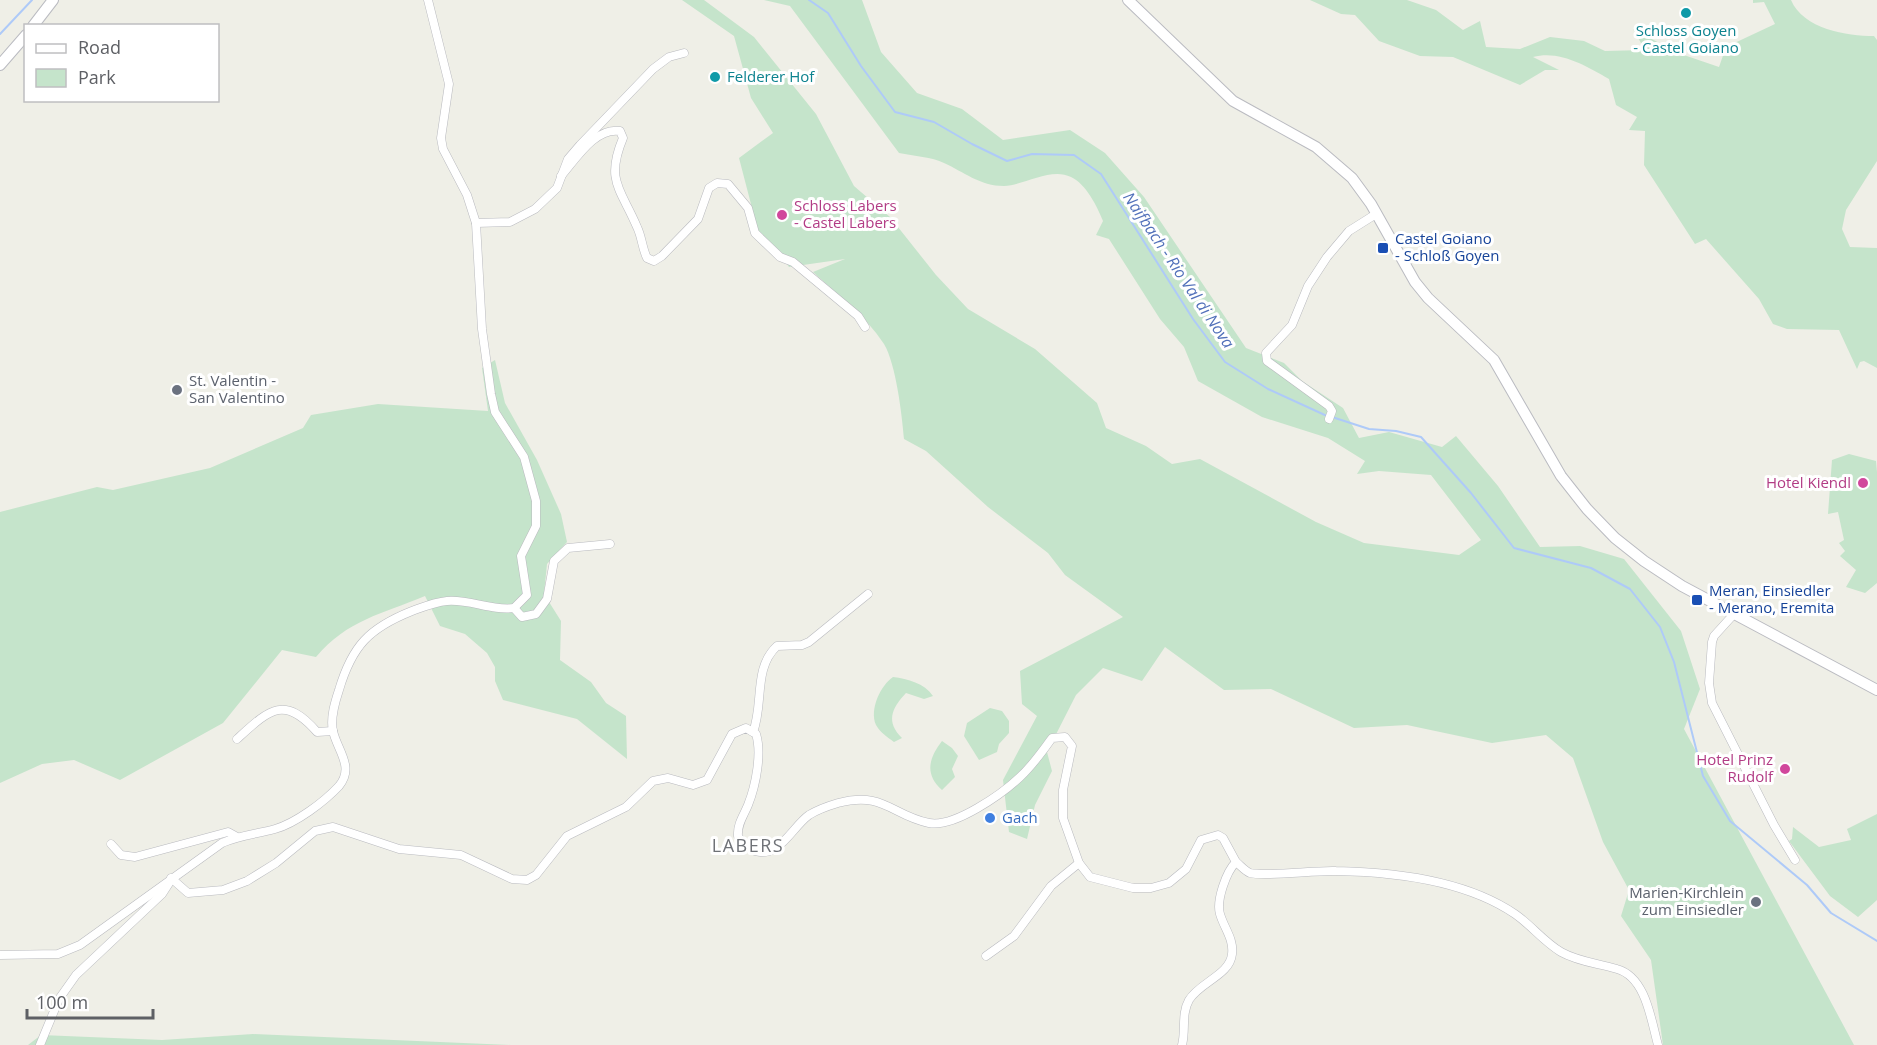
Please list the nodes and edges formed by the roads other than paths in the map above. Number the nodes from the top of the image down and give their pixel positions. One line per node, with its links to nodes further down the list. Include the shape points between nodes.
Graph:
1 (53, 0): 4 (main road)
2 (428, 0): 10 (street, via 449,84 441,138 443,149 467,195)
3 (1128, 0): 9 (main road, via 1233,101 1330,157 1352,178)
4 (35, 24)
5 (24, 37): 7 (main road)
6 (684, 52): 8 (street, via 653,69 568,159)
7 (0, 65)
8 (561, 176): 10 (street, via 548,197 522,218); 11 (street, via 595,138 610,129 620,131 623,138 614,165 617,187 642,237 647,258 654,261 698,219 709,188 717,183 728,184 748,208 755,233 780,257 793,262 858,316)
9 (1376, 214): 12 (street, via 1349,231 1327,256 1308,286 1292,325 1266,352 1267,361 1329,406); 16 (main road, via 1422,290 1494,360 1548,456 1587,508 1644,561)
10 (476, 223): 15 (street, via 482,329 491,394 495,412 524,458 536,501 536,526 522,556 527,595)
11 (865, 327)
12 (1330, 416)
13 (610, 544): 15 (street, via 568,548 554,561 547,599 536,614 522,616)
14 (868, 594): 19 (street, via 809,642 772,650 761,677 758,719)
15 (514, 608): 18 (street, via 503,610 445,601 380,625 364,639 348,665 336,700)
16 (1734, 614): 17 (main road); 23 (street, via 1712,642 1712,703)
17 (1877, 690)
18 (333, 731): 20 (street, via 317,732 296,711 285,710 265,714); 21 (street, via 345,760 345,775 340,784 285,824)
19 (753, 732): 25 (street, via 760,746 749,803 739,826 741,842 761,852 779,845 808,816 828,806 852,801 870,800 930,823 944,823 962,816 1019,779 1052,738 1065,737 1072,746 1063,789 1063,818); 26 (street, via 746,728 732,734 707,780 693,785 668,778 653,781 626,807 567,836 536,875 527,880 512,879 461,855 399,849 333,827 315,831 266,870 237,885 188,893)
20 (237, 739)
21 (237, 837): 22 (street, via 228,832 135,857 121,855); 26 (street)
22 (111, 844)
23 (1795, 860)
24 (1236, 862): 25 (street, via 1218,835 1201,840 1178,878 1151,888 1099,881 1085,873); 30 (street, via 1227,877 1219,907 1232,943 1232,956 1225,969 1188,1002); 31 (street, via 1249,872 1264,874 1384,873 1478,895 1515,914 1576,960 1631,976 1645,1000)
25 (1079, 863): 28 (street, via 1051,886 1014,936)
26 (171, 878): 27 (street, via 80,945 58,954); 29 (street, via 162,894 76,975 59,999)
27 (0, 955)
28 (986, 956)
29 (40, 1045)
30 (1182, 1045)
31 (1658, 1045)

